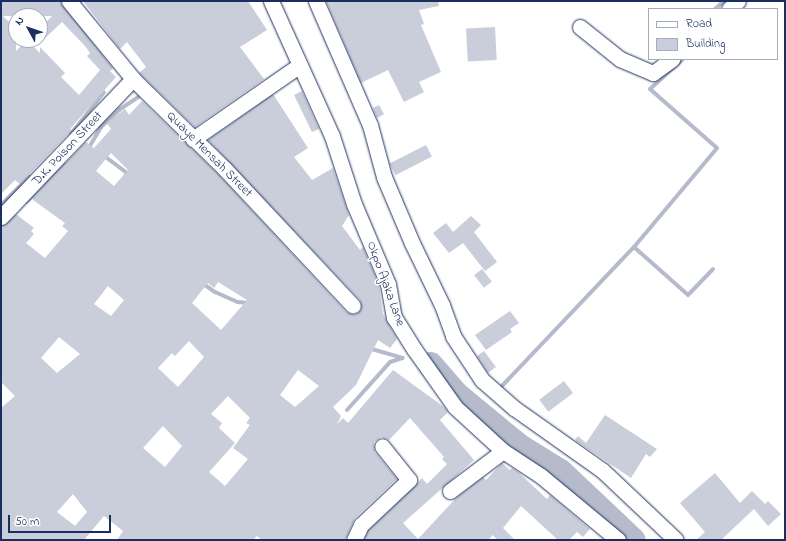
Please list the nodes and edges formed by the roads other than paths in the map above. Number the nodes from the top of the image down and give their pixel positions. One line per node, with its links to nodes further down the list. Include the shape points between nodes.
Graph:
1 (69, 1): 9 (street, Quaye Mensah Street)
2 (271, 1): 8 (street, Okpo Ajaka Lane)
3 (316, 1): 18 (street, via 370,125 384,177 412,243 442,304 453,336 482,380 520,413 603,471)
4 (738, 1): 5 (street)
5 (730, 8)
6 (580, 27): 7 (street, via 620,59 653,73)
7 (671, 60)
8 (300, 65): 10 (street); 14 (street, Okpo Ajaka Lane, via 332,136 354,204 388,284 394,317 431,376 455,407)
9 (133, 79): 10 (street, Quaye Mensah Street); 11 (street, D.K. Poison Street)
10 (193, 139): 12 (street, Quaye Mensah Street)
11 (1, 218)
12 (353, 306)
13 (382, 446): 16 (street, via 409,480 361,526)
14 (503, 451): 15 (street); 17 (street, Okpo Ajaka Lane, via 541,476)
15 (450, 491)
16 (354, 540)
17 (618, 540)
18 (676, 540)

